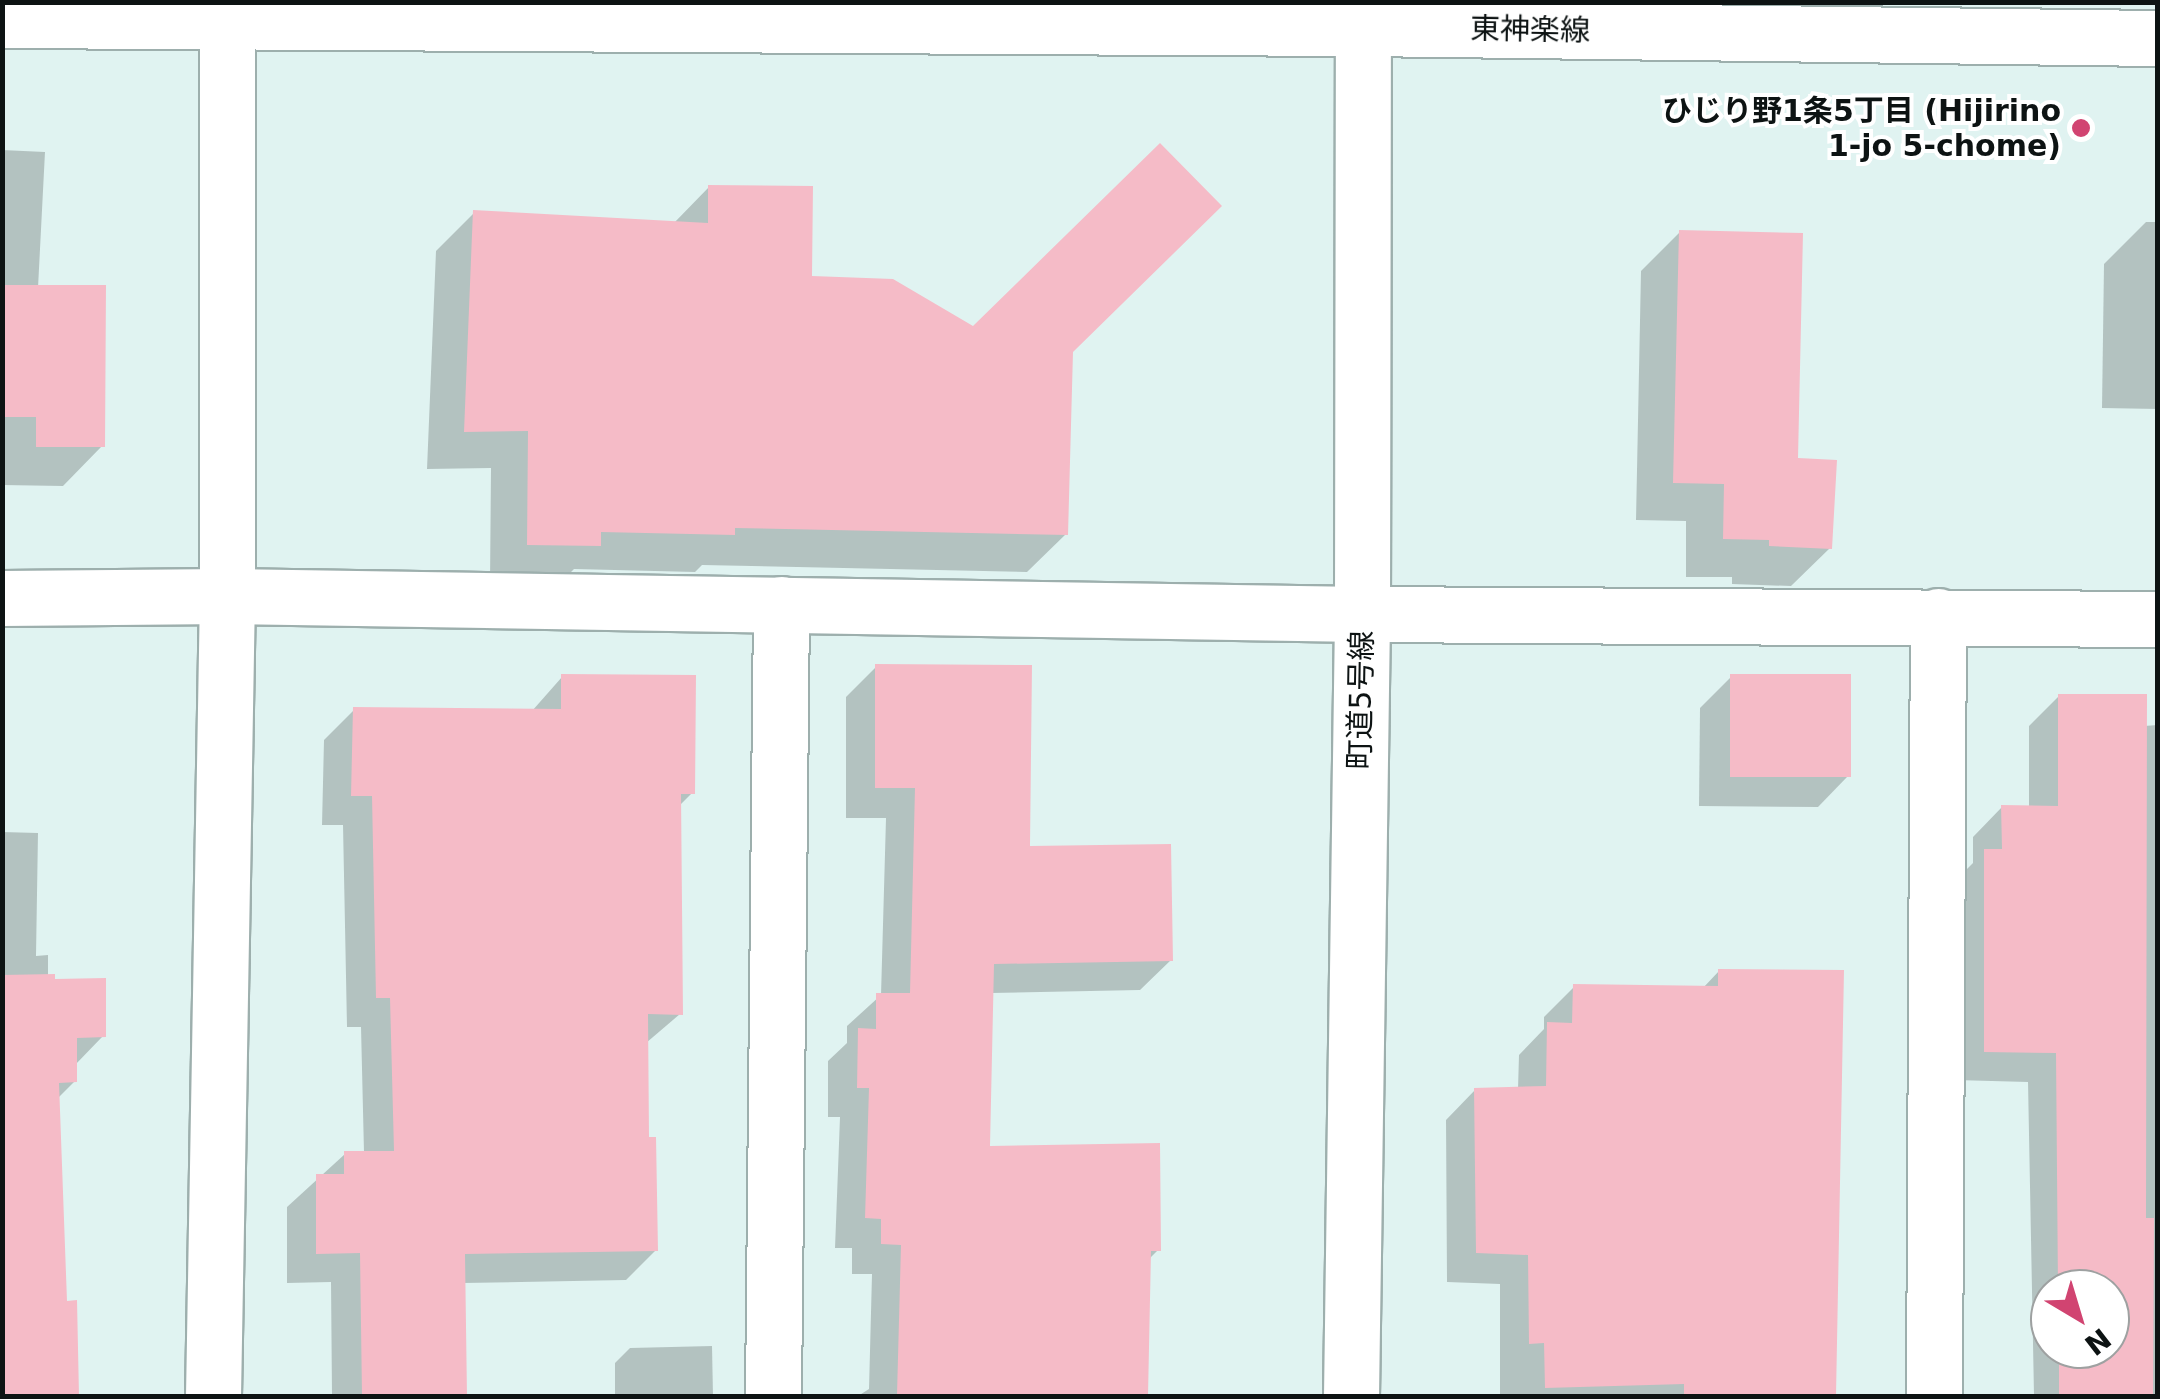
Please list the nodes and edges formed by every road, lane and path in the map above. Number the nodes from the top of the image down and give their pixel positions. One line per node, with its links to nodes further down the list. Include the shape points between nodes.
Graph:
1 (226, 12): 2 (street, 東神楽線); 3 (street, 東神楽線); 5 (street)
2 (1362, 15): 4 (street, 東神楽線); 8 (street, 町道5号線)
3 (2, 20)
4 (2158, 38)
5 (227, 596): 6 (street); 7 (street); 11 (street)
6 (2, 598)
7 (782, 604): 8 (street); 12 (street)
8 (1362, 614): 9 (street); 13 (street, 町道5号線)
9 (1938, 616): 10 (street); 14 (street)
10 (2158, 619)
11 (213, 1396)
12 (773, 1396)
13 (1351, 1396)
14 (1934, 1396)

